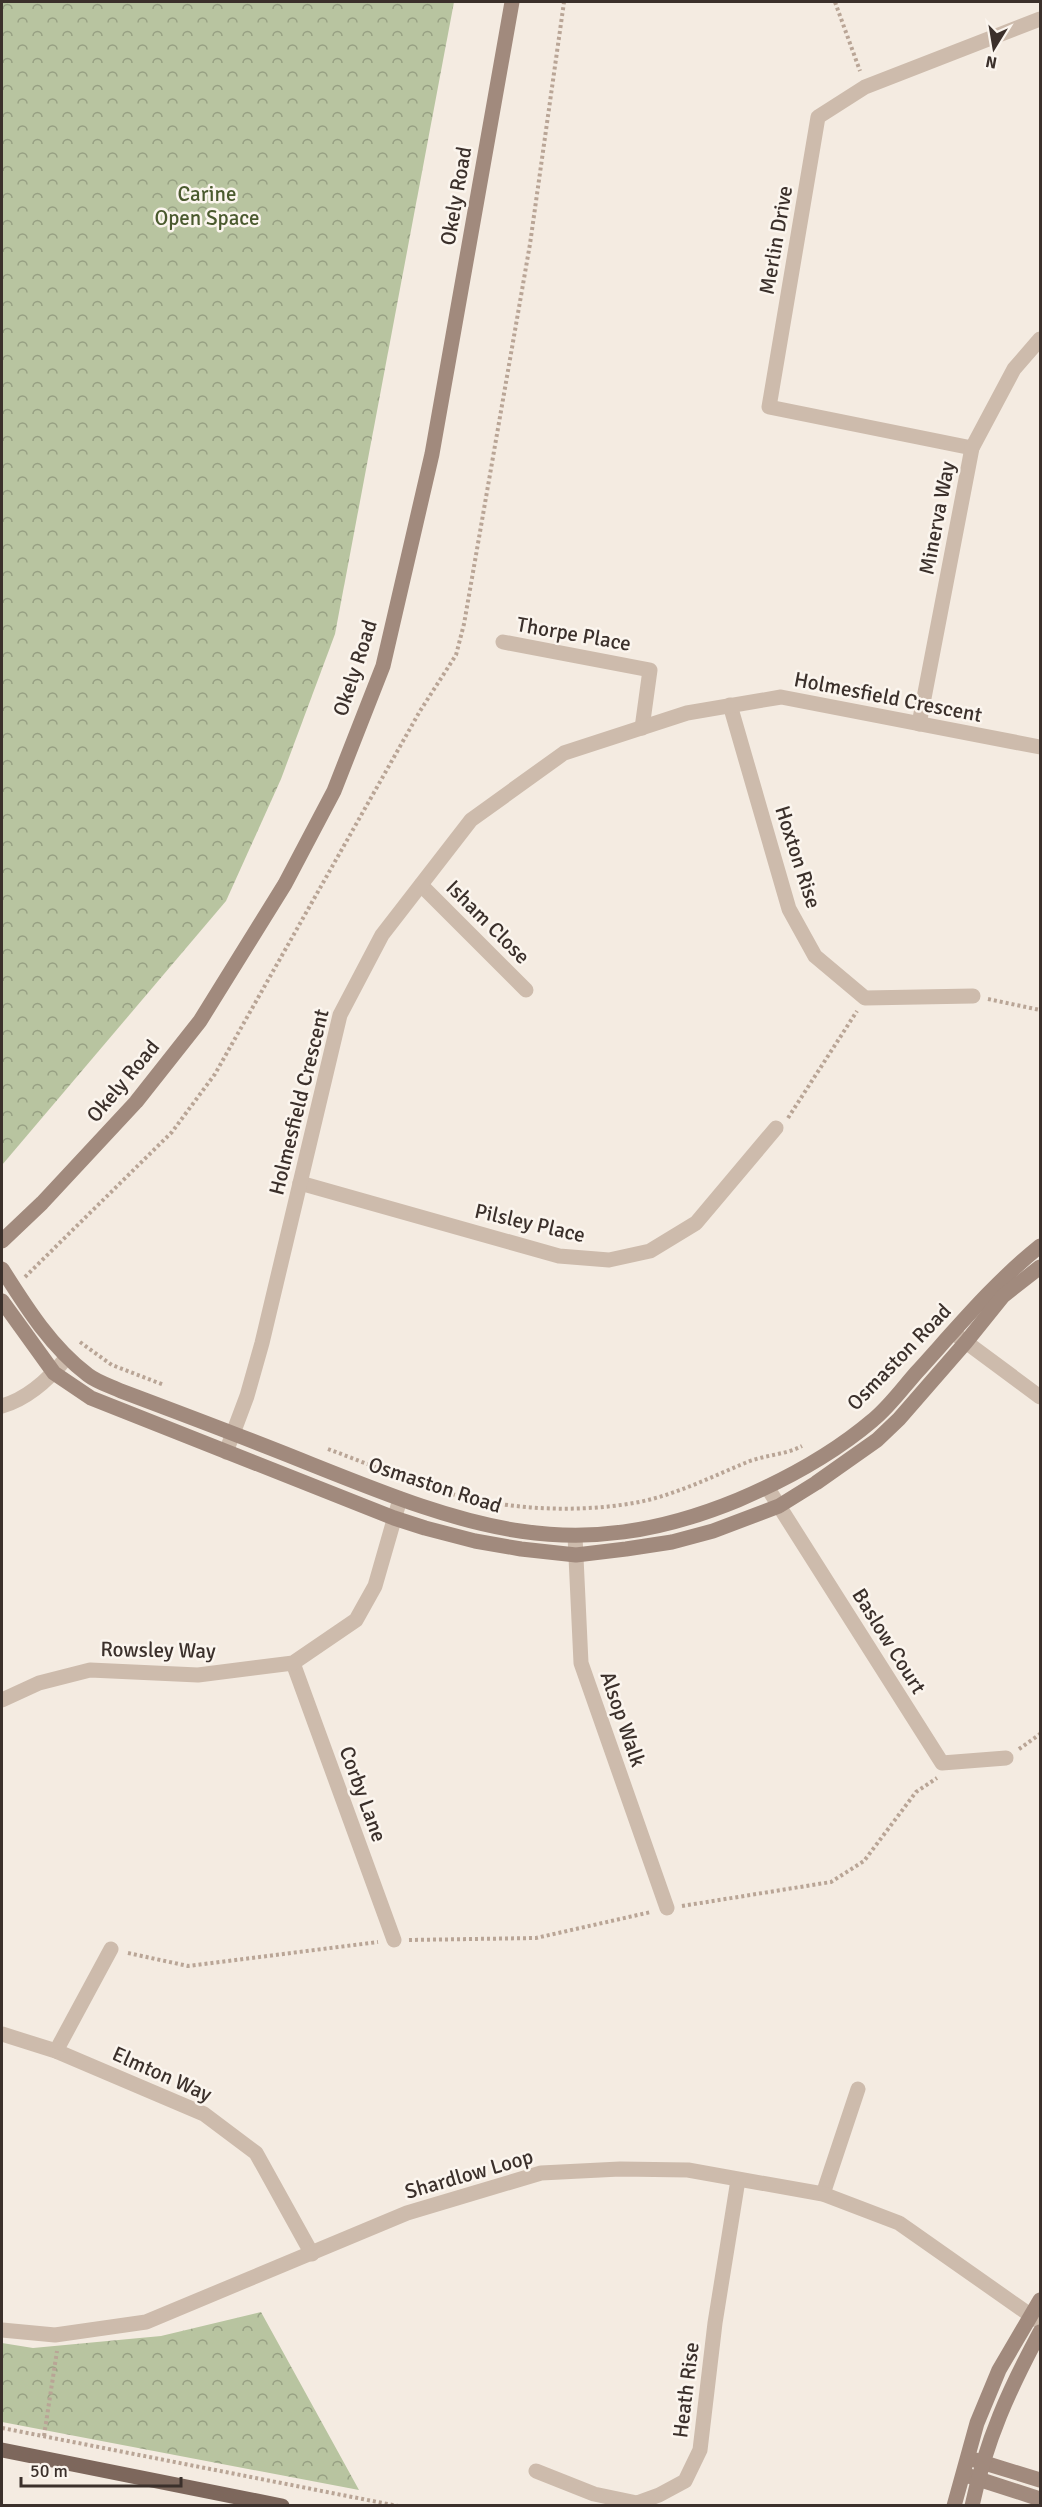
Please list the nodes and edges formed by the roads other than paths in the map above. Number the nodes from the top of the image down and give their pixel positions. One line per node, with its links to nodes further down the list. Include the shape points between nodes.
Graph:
1 (512, 2): 15 (street, Okely Road, via 432,454 382,666 334,791 285,884 200,1021 136,1102)
2 (1041, 19): 4 (street, Merlin Drive, via 865,87 818,117 769,406)
3 (1041, 339): 4 (street, Minerva Way, via 1014,369)
4 (972, 448): 7 (street, Minerva Way)
5 (502, 642): 8 (street, Thorpe Place, via 650,670)
6 (730, 705): 7 (street, Holmesfield Crescent, via 782,697); 8 (street, Holmesfield Crescent); 12 (street, Hoxton Rise, via 789,909 815,956 865,998)
7 (918, 723): 9 (street, Holmesfield Crescent)
8 (642, 728): 10 (street, Holmesfield Crescent, via 564,753 471,820)
9 (1041, 747)
10 (421, 885): 11 (street, Isham Close); 14 (street, Holmesfield Crescent, via 382,935 340,1015)
11 (526, 990)
12 (973, 996)
13 (776, 1128): 14 (street, Pilsley Place, via 696,1223 650,1251 609,1260 559,1256)
14 (300, 1183): 26 (street, Holmesfield Crescent, via 248,1396)
15 (2, 1241)
16 (1041, 1246): 20 (street, Osmaston Road, via 998,1283)
17 (1041, 1266): 21 (street, Osmaston Road, via 1003,1296)
18 (2, 1269): 22 (street, Osmaston Road)
19 (2, 1301): 23 (street, Osmaston Road)
20 (953, 1332): 21 (street); 28 (street, Osmaston Road, via 874,1419 814,1462)
21 (966, 1342): 24 (street); 30 (street, Osmaston Road, via 877,1440)
22 (67, 1357): 23 (street); 26 (street, Osmaston Road, via 90,1376 121,1391)
23 (54, 1373): 25 (street, via 14,1402); 27 (street, Osmaston Road, via 92,1398)
24 (1041, 1397)
25 (2, 1406)
26 (233, 1433): 27 (street, Holmesfield Crescent); 29 (street, Osmaston Road)
27 (226, 1452): 31 (street, Osmaston Road)
28 (767, 1487): 30 (street, Baslow Court); 32 (street, Osmaston Road, via 670,1523)
29 (400, 1499): 31 (street, Rowsley Way); 32 (street, Osmaston Road, via 483,1526)
30 (779, 1506): 33 (street, Osmaston Road, via 672,1542); 36 (street, Baslow Court, via 942,1763)
31 (394, 1518): 33 (street, Osmaston Road, via 475,1541); 34 (street, Rowsley Way, via 375,1586 356,1620)
32 (575, 1536): 33 (street, Alsop Walk)
33 (576, 1555): 37 (street, Alsop Walk, via 581,1663)
34 (293, 1663): 35 (street, Rowsley Way, via 198,1675 90,1670 39,1683); 38 (street, Corby Lane)
35 (2, 1700)
36 (1006, 1758)
37 (667, 1908)
38 (394, 1940)
39 (111, 1949): 41 (street)
40 (2, 2034): 41 (street, Elmton Way)
41 (56, 2051): 45 (street, Elmton Way, via 204,2114 256,2153)
42 (858, 2088): 44 (street)
43 (738, 2180): 44 (street, Shardlow Loop); 45 (street, Shardlow Loop, via 688,2170 541,2173 407,2212); 53 (street, Heath Rise, via 700,2450 685,2481 637,2503 594,2494)
44 (823, 2194): 47 (street, Shardlow Loop, via 899,2223)
45 (312, 2254): 48 (street, Shardlow Loop, via 146,2322 60,2334)
46 (1041, 2300): 47 (street)
47 (1036, 2318): 51 (street, via 999,2370)
48 (2, 2331)
49 (1041, 2332): 52 (street, via 997,2418)
50 (2, 2450): 58 (main road)
51 (966, 2457): 52 (street); 54 (street)
52 (982, 2462): 55 (street); 56 (street)
53 (536, 2471)
54 (961, 2473): 55 (street); 59 (street)
55 (977, 2479): 57 (street); 60 (street)
56 (1041, 2480)
57 (1041, 2499)
58 (282, 2505)
59 (954, 2505)
60 (972, 2505)

